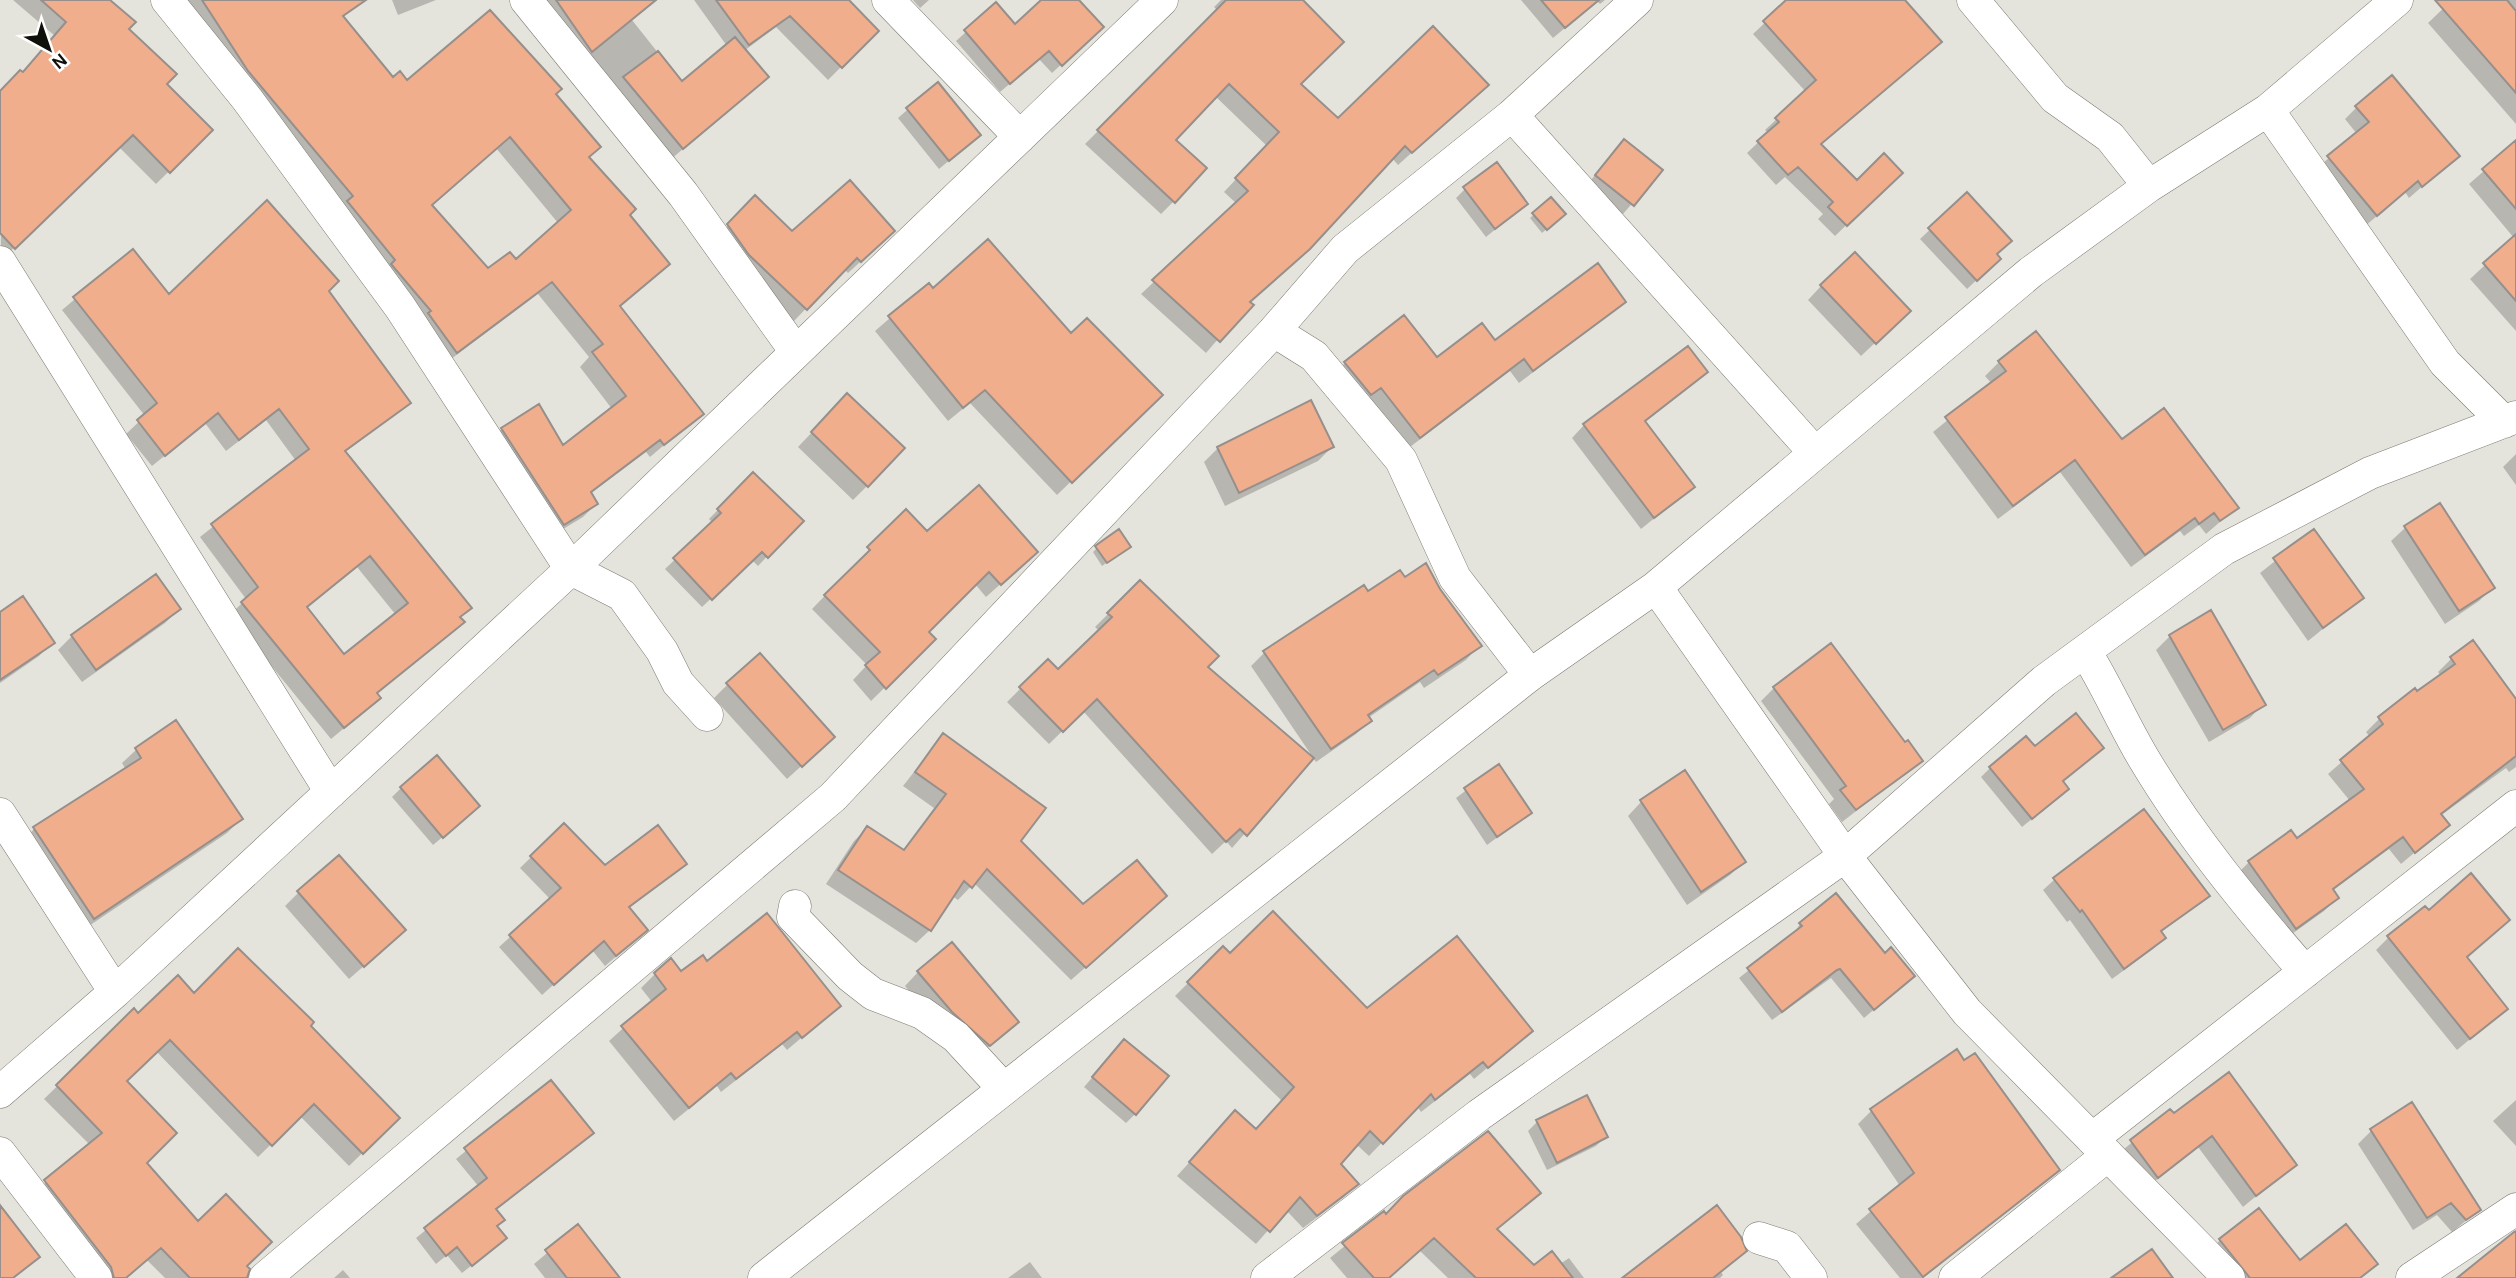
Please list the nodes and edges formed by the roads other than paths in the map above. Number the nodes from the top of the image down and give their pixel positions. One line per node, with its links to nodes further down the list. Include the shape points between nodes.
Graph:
1 (167, 0): 17 (street, via 278,140 400,307)
2 (526, 0): 14 (street, via 683,194)
3 (888, 0): 10 (street)
4 (1162, 0): 10 (street)
5 (1637, 0): 9 (street)
6 (1973, 0): 11 (street, via 2055,98 2110,137)
7 (2388, 3): 8 (street)
8 (2268, 110): 11 (street); 15 (street, via 2445,363)
9 (1512, 115): 13 (street, via 1345,248); 16 (street)
10 (1020, 136): 14 (street)
11 (2149, 186): 16 (street, via 2031,272)
12 (0, 262): 22 (street)
13 (1274, 331): 20 (street, via 1314,356 1401,460 1455,578); 36 (street, via 834,797)
14 (796, 352): 17 (street)
15 (2510, 420): 19 (street, via 2370,473 2224,549)
16 (1815, 453): 18 (street)
17 (570, 569): 21 (street, via 622,595 678,682); 22 (street)
18 (1656, 587): 20 (street); 25 (street)
19 (2085, 652): 25 (street, via 2044,681); 27 (street, via 2172,800 2236,892)
20 (1530, 675): 29 (street)
21 (707, 715)
22 (331, 792): 28 (street)
23 (2516, 806): 27 (street)
24 (0, 814): 28 (street)
25 (1845, 856): 31 (street, via 1967,1012); 38 (street, via 1479,1115)
26 (795, 906): 29 (street, via 793,917 850,976 873,994 922,1013 956,1037)
27 (2305, 972): 31 (street)
28 (115, 992): 30 (street)
29 (1004, 1089): 37 (street)
30 (0, 1092)
31 (2100, 1147): 40 (street); 41 (street)
32 (0, 1153): 35 (street)
33 (2516, 1209): 42 (street)
34 (1759, 1238): 39 (street, via 1787,1247)
35 (96, 1278)
36 (265, 1278)
37 (764, 1278)
38 (1266, 1278)
39 (1811, 1278)
40 (1955, 1278)
41 (2229, 1278)
42 (2412, 1278)

